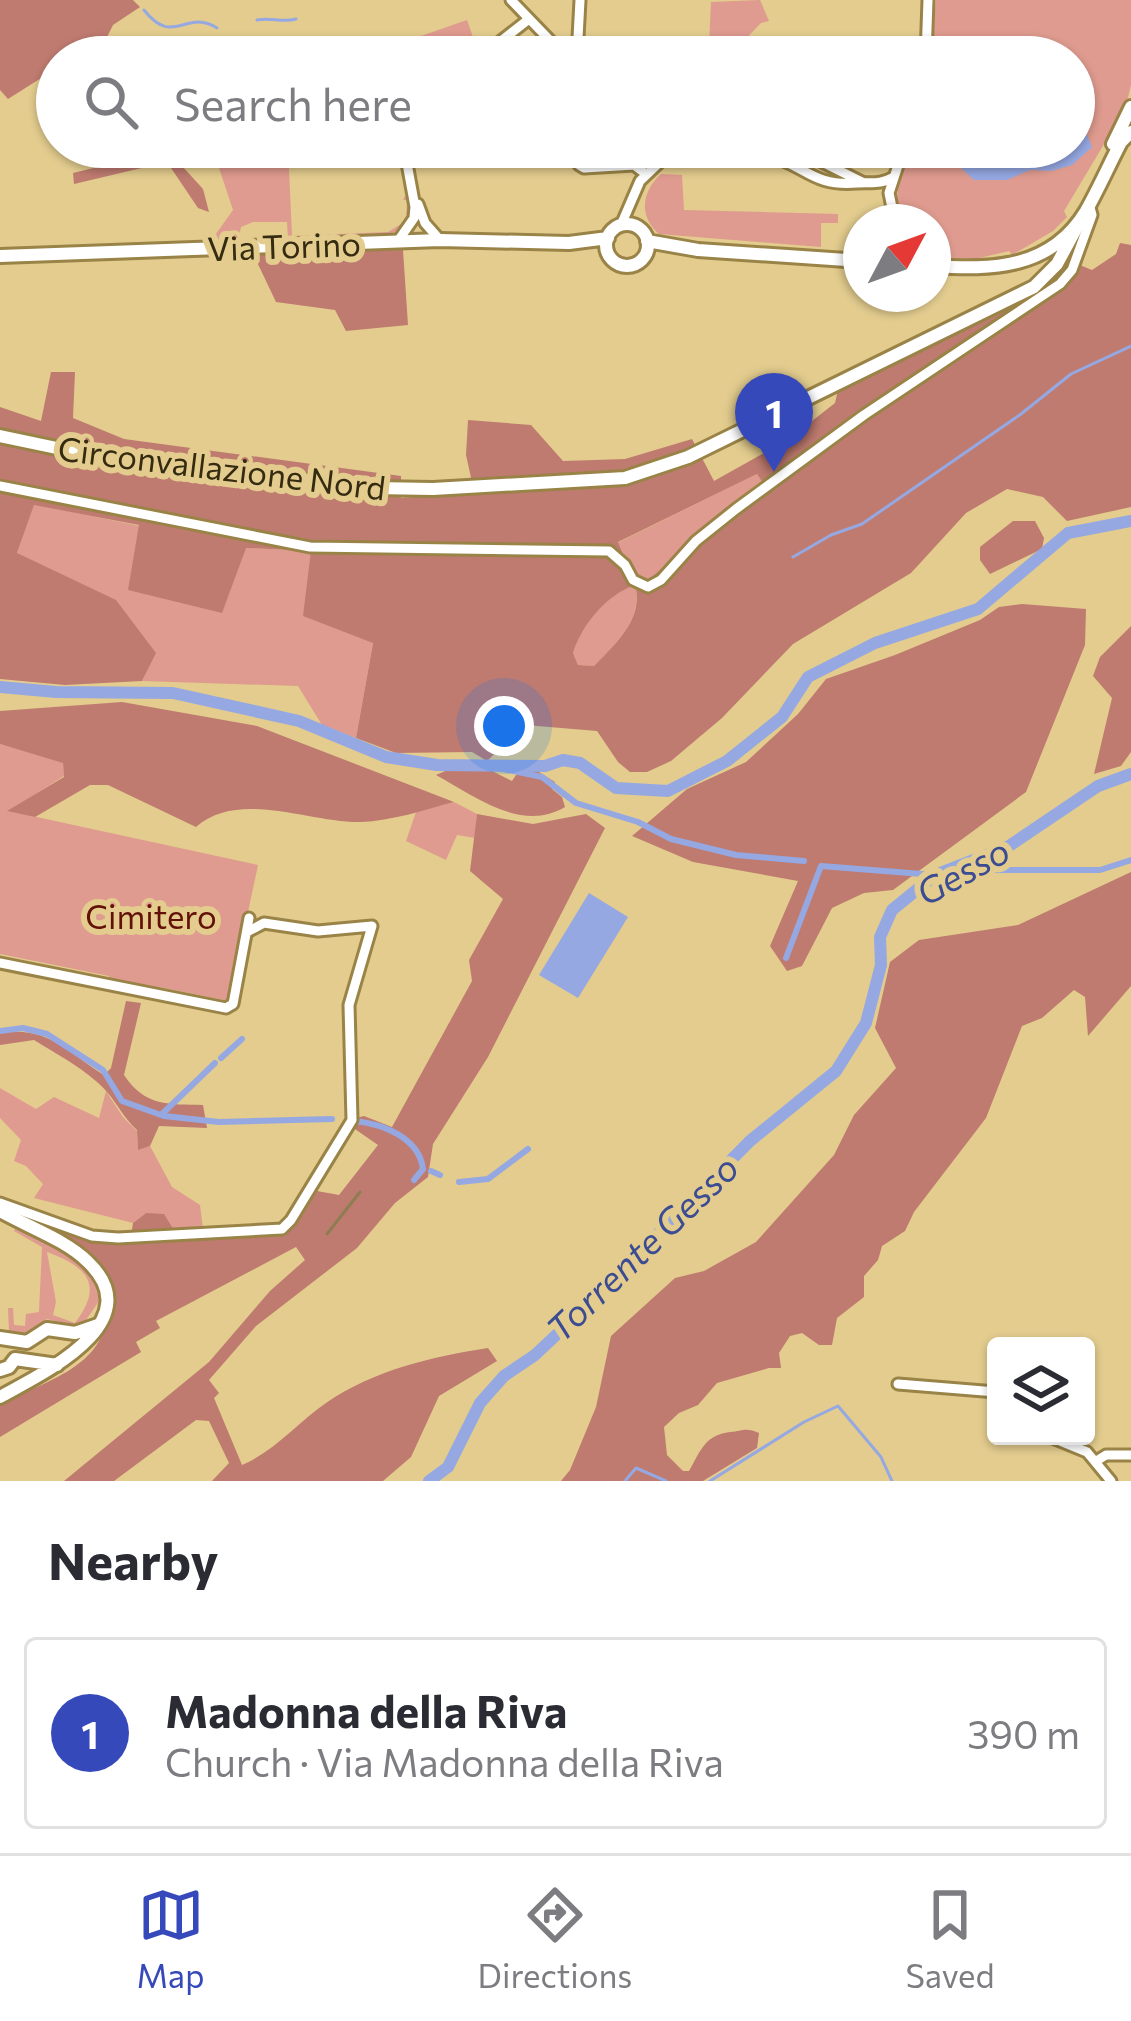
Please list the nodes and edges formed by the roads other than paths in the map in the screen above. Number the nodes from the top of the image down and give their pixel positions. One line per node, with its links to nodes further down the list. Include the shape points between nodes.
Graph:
1 (512, 0): 4 (street)
2 (580, 0): 7 (street)
3 (928, 0): 8 (street)
4 (529, 19): 5 (street); 6 (street)
5 (507, 36)
6 (544, 36)
7 (579, 36)
8 (927, 36)
9 (1131, 107): 32 (main road, via 1074,214)
10 (1131, 133): 23 (main road)
11 (409, 168): 24 (street)
12 (615, 168): 18 (street)
13 (636, 168): 18 (street)
14 (655, 168): 18 (street)
15 (798, 168): 20 (street, via 833,186)
16 (837, 168): 20 (street)
17 (897, 168): 19 (street)
18 (643, 177): 25 (street)
19 (894, 177): 20 (street); 21 (street)
20 (868, 183): 21 (street)
21 (889, 201): 22 (street)
22 (890, 204)
23 (1086, 210): 32 (main road); 35 (main road, Circonvallazione Nord); 38 (street, via 1092,215 1068,278 736,509 648,586 632,580 609,550 310,547)
24 (419, 220): 26 (street); 27 (street); 28 (street)
25 (628, 225): 29 (main road); 30 (main road)
26 (440, 240): 28 (main road, Via Torino); 29 (main road, Via Torino)
27 (398, 241): 28 (main road, Via Torino); 31 (main road, Via Torino)
28 (420, 241)
29 (607, 244): 30 (main road, via 625,266 639,262)
30 (647, 246): 33 (main road)
31 (0, 256)
32 (1033, 257): 34 (main road, via 1000,268); 35 (main road); 36 (main road)
33 (843, 260)
34 (951, 267)
35 (1050, 273): 36 (main road, Circonvallazione Nord)
36 (1025, 291): 37 (main road, Circonvallazione Nord, via 688,457 625,478 374,488 114,460)
37 (0, 436)
38 (0, 486)
39 (249, 918): 40 (street)
40 (247, 932): 41 (street, via 226,1008); 42 (street, via 264,922 318,932 372,926 349,1005 352,1120 282,1229 92,1236)
41 (0, 963)
42 (0, 1207): 43 (main road, via 86,1260 105,1304)
43 (98, 1325): 44 (main road); 47 (main road)
44 (65, 1332): 46 (main road, via 47,1329); 47 (main road)
45 (2, 1335): 46 (main road); 48 (main road)
46 (38, 1337): 49 (main road)
47 (71, 1353): 50 (main road)
48 (15, 1359): 49 (main road); 51 (main road)
49 (40, 1360): 50 (main road); 52 (main road)
50 (57, 1365): 52 (main road)
51 (0, 1370)
52 (32, 1380): 55 (main road)
53 (898, 1384): 54 (street)
54 (987, 1391)
55 (0, 1397)
56 (1072, 1445): 58 (street)
57 (1131, 1455): 58 (street)
58 (1098, 1460): 59 (street)
59 (1111, 1481)

